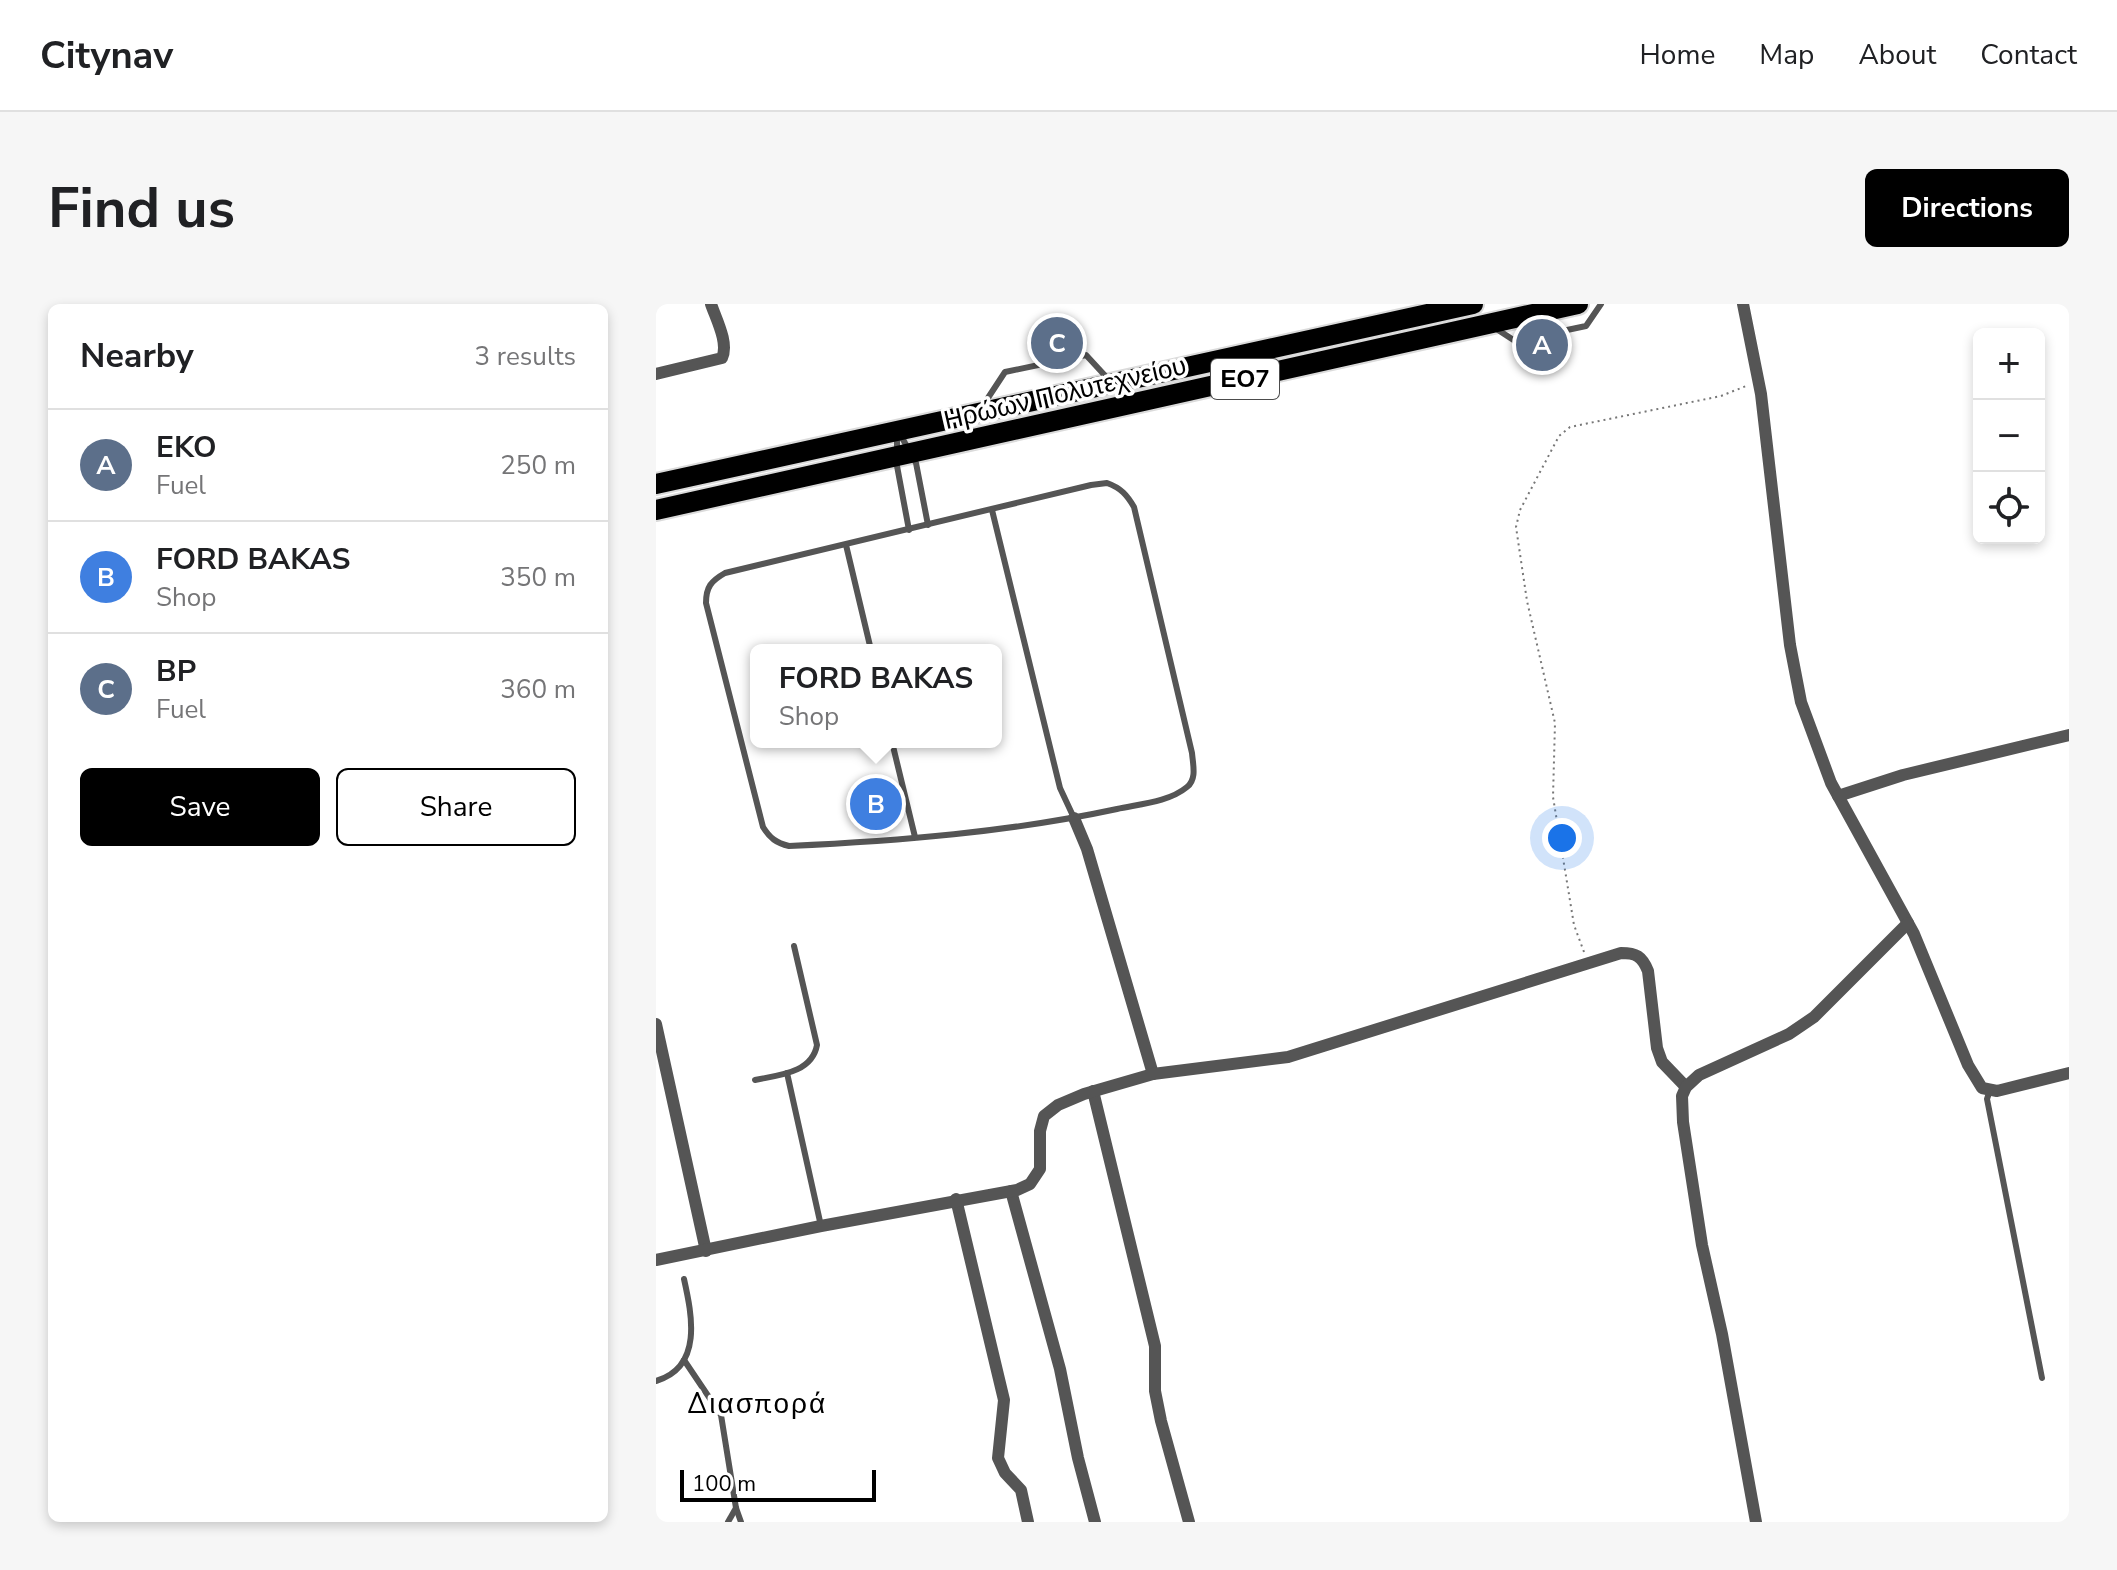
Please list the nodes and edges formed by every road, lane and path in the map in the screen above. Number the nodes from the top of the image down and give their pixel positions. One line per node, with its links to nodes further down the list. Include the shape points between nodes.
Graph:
1 (711, 304): 7 (street, via 724,343 722,358)
2 (1578, 304): 6 (main road, Ηρώων Πολυτεχνείου / ΕΟ7)
3 (1601, 304): 6 (lane, via 1586,326 1515,341)
4 (1743, 304): 8 (street)
5 (1468, 305): 9 (main road, Ηρώων Πολυτεχνείου / ΕΟ7)
6 (1488, 324): 12 (main road, Ηρώων Πολυτεχνείου / ΕΟ7)
7 (656, 374)
8 (1758, 380): 22 (street, via 1795,677); 27 (path, via 1721,396 1570,427 1559,436 1520,510 1516,527 1527,601 1555,723 1553,797 1574,925)
9 (1113, 383): 10 (main road, Ηρώων Πολυτεχνείου / ΕΟ7); 10 (lane, via 1086,355 1005,372)
10 (979, 413): 11 (main road, Ηρώων Πολυτεχνείου / ΕΟ7)
11 (897, 431): 12 (lane); 12 (lane); 13 (main road, Ηρώων Πολυτεχνείου / ΕΟ7)
12 (904, 456): 14 (main road, Ηρώων Πολυτεχνείου / ΕΟ7); 16 (lane); 17 (lane)
13 (656, 484)
14 (656, 510)
15 (992, 510): 16 (lane); 23 (lane, via 1060,788); 23 (lane, via 1107,483 1118,487 1134,507 1194,776 1185,789 1166,798)
16 (928, 525): 17 (lane)
17 (909, 530): 18 (lane)
18 (846, 545): 19 (lane); 24 (lane, via 725,573 706,591 706,603 768,836 789,846)
19 (870, 644)
20 (2069, 735): 22 (street)
21 (893, 748): 24 (lane)
22 (1838, 796): 25 (street)
23 (1074, 818): 24 (lane); 31 (street)
24 (915, 837)
25 (1908, 923): 33 (street, via 1814,1017 1789,1034 1706,1071); 34 (street, via 1968,1065 1982,1088)
26 (794, 946): 29 (lane, via 817,1045 811,1060)
27 (1589, 965): 31 (street, via 1288,1057); 33 (street, via 1621,953 1644,960 1657,1048 1662,1062)
28 (656, 1024): 39 (street)
29 (787, 1073): 32 (lane); 38 (lane)
30 (2069, 1073): 34 (street)
31 (1153, 1074): 35 (street)
32 (755, 1080)
33 (1686, 1087): 51 (street, via 1682,1107 1702,1245)
34 (1990, 1090): 43 (lane, via 1987,1099)
35 (1093, 1091): 36 (street, via 1044,1116 1040,1169 1030,1184); 50 (street, via 1155,1346 1161,1421)
36 (1011, 1191): 37 (street); 49 (street)
37 (956, 1199): 38 (street); 48 (street, via 1004,1400 998,1458 1021,1490)
38 (821, 1226): 39 (street)
39 (706, 1251): 40 (street)
40 (656, 1260)
41 (684, 1279): 42 (lane, via 693,1320)
42 (684, 1360): 44 (lane); 45 (lane, via 721,1415)
43 (2042, 1378)
44 (656, 1381)
45 (736, 1508): 46 (lane); 47 (lane)
46 (728, 1522)
47 (741, 1522)
48 (1028, 1522)
49 (1095, 1522)
50 (1189, 1522)
51 (1756, 1522)

